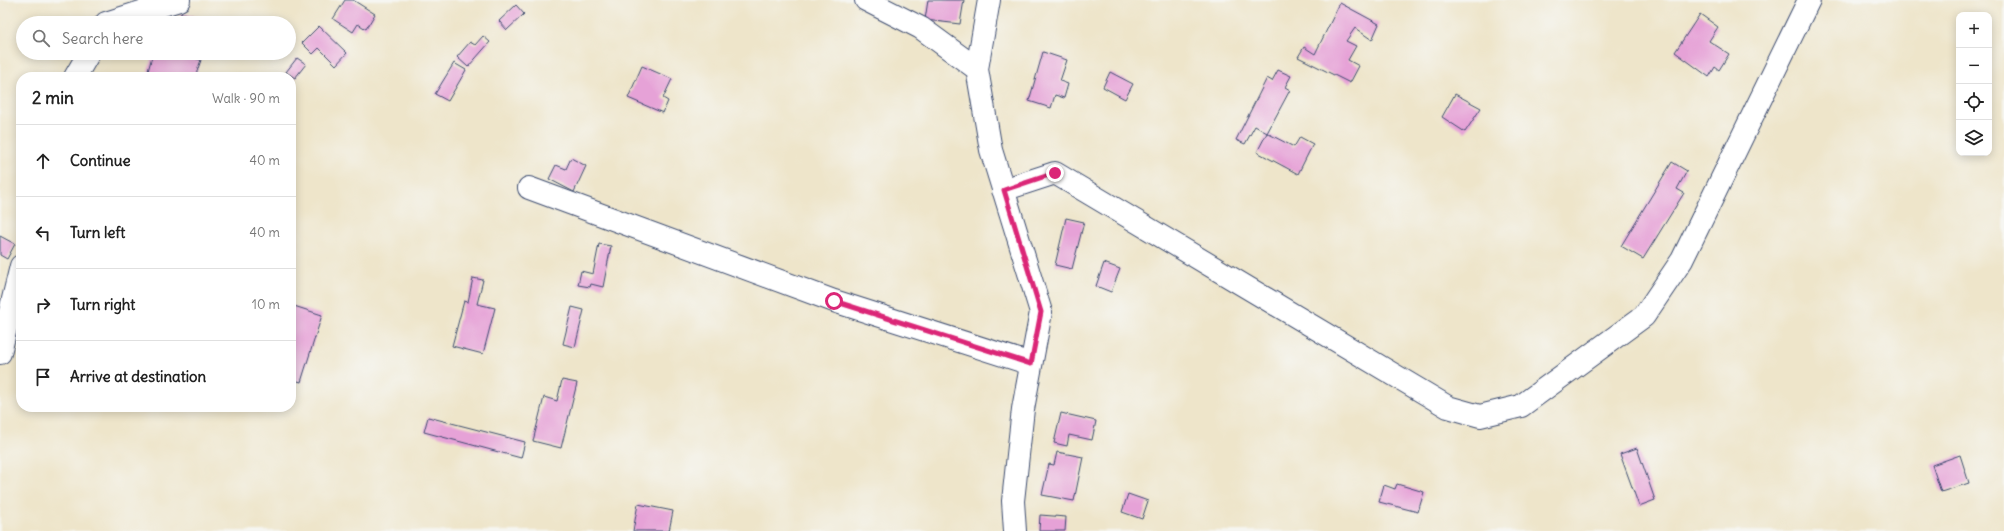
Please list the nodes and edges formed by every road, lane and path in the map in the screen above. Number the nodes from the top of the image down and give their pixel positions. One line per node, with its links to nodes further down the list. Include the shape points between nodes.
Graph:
1 (179, 0): 5 (street)
2 (866, 0): 7 (street, via 921,28)
3 (989, 0): 7 (street)
4 (1809, 0): 10 (street, via 1682,260 1644,316 1521,406 1480,416 1448,407 1055,173)
5 (128, 16)
6 (85, 60): 8 (street)
7 (977, 69): 10 (street, via 991,150)
8 (78, 72)
9 (529, 188): 13 (street, via 834,301)
10 (1004, 190): 13 (street, via 1041,312)
11 (16, 287): 12 (street)
12 (0, 353)
13 (1031, 364): 14 (street, via 1023,409 1013,501)
14 (1015, 531)

